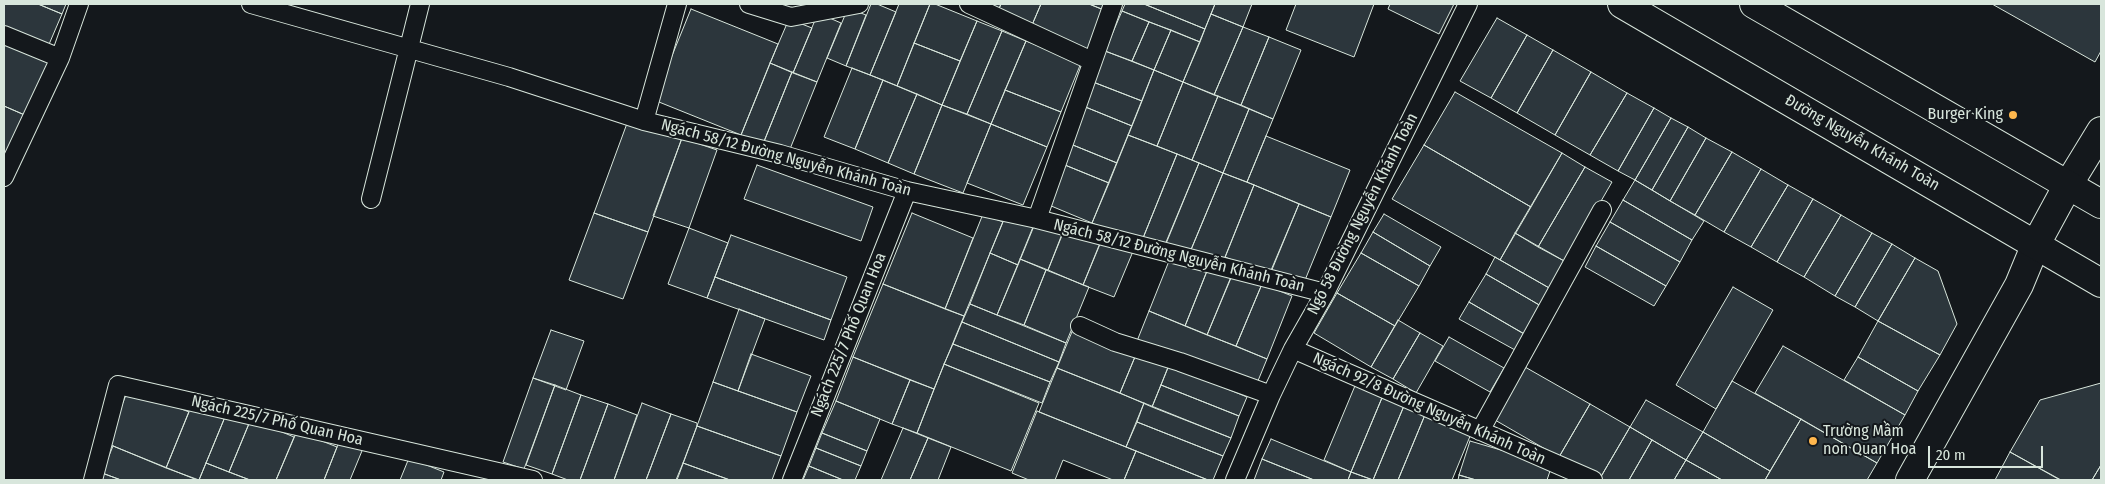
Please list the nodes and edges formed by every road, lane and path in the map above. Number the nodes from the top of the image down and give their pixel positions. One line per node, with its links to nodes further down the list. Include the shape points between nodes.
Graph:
1 (79, 4): 14 (lane)
2 (251, 4): 13 (lane, Ngách 58/12 Đường Nguyễn Khánh Toàn)
3 (420, 4): 13 (lane)
4 (676, 4): 16 (lane)
5 (750, 4): 6 (lane, via 791,18)
6 (859, 4)
7 (969, 4): 15 (lane)
8 (1113, 4): 15 (lane)
9 (1468, 4): 27 (lane, Ngõ 58 Đường Nguyễn Khánh Toàn)
10 (1622, 4): 25 (main road, Đường Nguyễn Khánh Toàn)
11 (1754, 4): 19 (main road)
12 (4, 35): 14 (lane)
13 (409, 49): 16 (lane, Ngách 58/12 Đường Nguyễn Khánh Toàn, via 509,77); 21 (lane)
14 (60, 58): 18 (lane)
15 (1092, 61): 24 (lane)
16 (644, 121): 20 (lane, Ngách 58/12 Đường Nguyễn Khánh Toàn, via 780,154)
17 (2101, 131): 19 (main road)
18 (4, 178)
19 (2068, 185): 22 (main road); 25 (main road)
20 (906, 190): 24 (lane, Ngách 58/12 Đường Nguyễn Khánh Toàn); 34 (lane, Ngách 225/7 Phố Quan Hoa)
21 (371, 199)
22 (2101, 204)
23 (1602, 210): 31 (lane)
24 (1037, 219): 27 (lane, Ngách 58/12 Đường Nguyễn Khánh Toàn)
25 (2036, 244): 26 (main road, Đường Nguyễn Khánh Toàn); 37 (main road, via 2019,285)
26 (2101, 283)
27 (1325, 293): 29 (lane, Ngõ 58 Đường Nguyễn Khánh Toàn)
28 (1080, 326): 30 (lane, via 1115,342)
29 (1293, 349): 30 (lane, Ngõ 58 Đường Nguyễn Khánh Toàn); 31 (lane, Ngách 92/8 Đường Nguyễn Khánh Toàn)
30 (1270, 395): 35 (lane, Ngõ 58 Đường Nguyễn Khánh Toàn)
31 (1480, 431): 36 (lane, Ngách 92/8 Đường Nguyễn Khánh Toàn)
32 (93, 480): 33 (lane, Ngách 225/7 Phố Quan Hoa, via 118,384)
33 (533, 480)
34 (792, 480)
35 (1235, 480)
36 (1593, 480)
37 (1910, 480)

